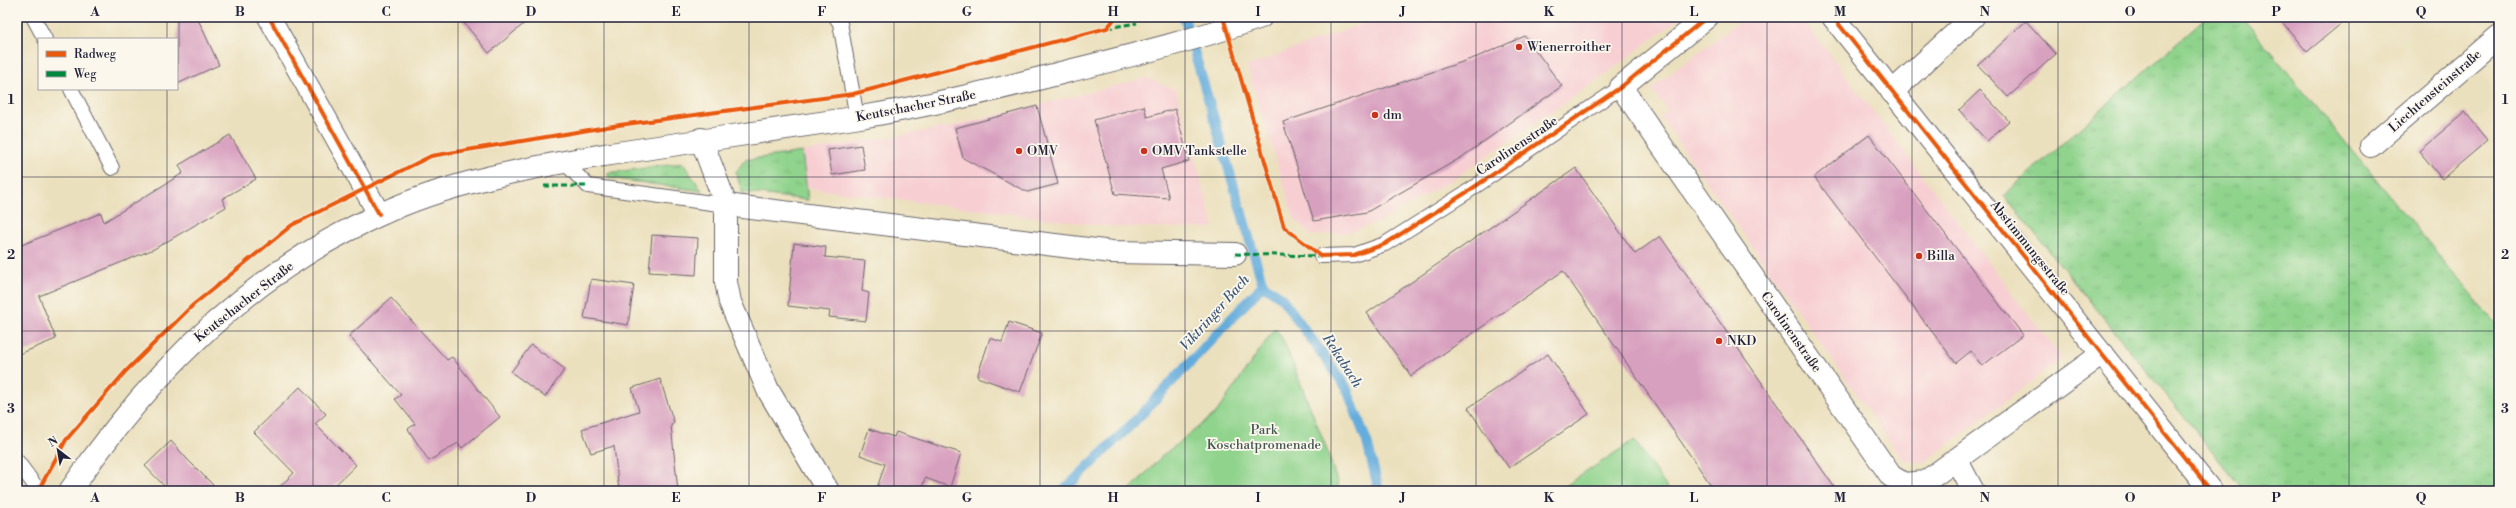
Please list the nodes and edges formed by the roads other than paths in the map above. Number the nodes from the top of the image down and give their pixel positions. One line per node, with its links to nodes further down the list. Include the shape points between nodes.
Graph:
1 (33, 17): 9 (lane)
2 (269, 17): 19 (street)
3 (836, 17): 13 (lane, via 840,23)
4 (1261, 17): 13 (street, Keutschacher Straße, via 1144,52 987,92)
5 (1707, 17): 10 (street, Carolinenstraße)
6 (1833, 17): 12 (street, Abstimmungsstraße)
7 (1973, 17): 12 (street)
8 (2499, 36): 15 (street, Liechtensteinstraße)
9 (44, 38)
10 (1621, 87): 21 (lane, Carolinenstraße, via 1467,192 1385,244 1354,255); 24 (street, Carolinenstraße, via 1891,476 1904,484 1925,482)
11 (72, 90): 17 (lane)
12 (1892, 92): 22 (street, Abstimmungsstraße)
13 (857, 118): 14 (street, Keutschacher Straße)
14 (702, 140): 16 (street, Keutschacher Straße); 18 (street)
15 (2371, 146)
16 (564, 162): 18 (lane, via 588,186); 19 (street, Keutschacher Straße, via 442,191)
17 (112, 168)
18 (726, 205): 20 (street, via 1112,252); 27 (street, via 726,282 730,302 768,390)
19 (379, 214): 26 (street, Keutschacher Straße, via 312,250 250,294 187,348 153,382 98,449)
20 (1235, 254)
21 (1321, 256)
22 (2102, 354): 24 (street, Carolinenstraße); 29 (street, Abstimmungsstraße)
23 (17, 461): 25 (lane)
24 (1957, 461): 28 (street)
25 (39, 491)
26 (70, 491)
27 (827, 491)
28 (1973, 491)
29 (2211, 491)

